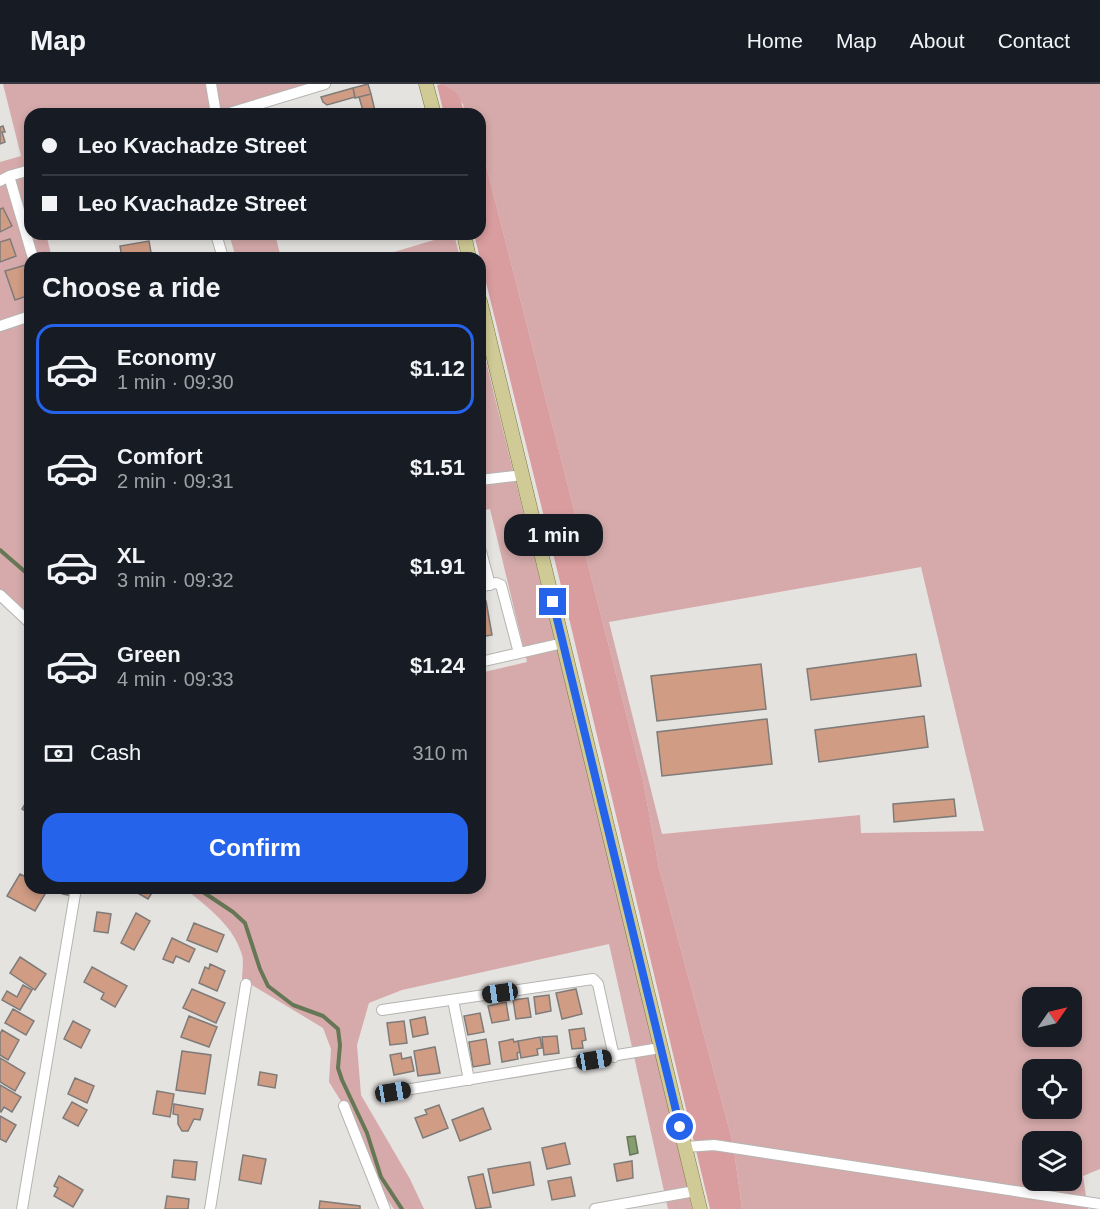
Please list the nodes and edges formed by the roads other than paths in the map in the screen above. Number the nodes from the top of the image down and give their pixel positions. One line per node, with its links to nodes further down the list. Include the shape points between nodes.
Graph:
1 (211, 84): 4 (street)
2 (325, 84): 5 (street)
3 (426, 84): 6 (main road)
4 (215, 108)
5 (245, 108)
6 (432, 108)
7 (24, 172): 8 (street)
8 (5, 179): 9 (street)
9 (24, 233)
10 (24, 318): 12 (street)
11 (486, 325): 13 (main road)
12 (0, 326)
13 (523, 475): 14 (street); 18 (main road)
14 (486, 479)
15 (486, 586): 19 (street, via 502,587)
16 (0, 595): 17 (street)
17 (24, 617)
18 (563, 643): 19 (street); 25 (main road)
19 (519, 652): 20 (street)
20 (486, 660)
21 (75, 894): 33 (street)
22 (246, 984): 34 (street)
23 (453, 1000): 24 (street); 26 (street, via 593,979 598,984); 27 (street)
24 (382, 1010)
25 (660, 1048): 26 (street); 30 (main road)
26 (614, 1056): 27 (street)
27 (469, 1080): 28 (street)
28 (393, 1092)
29 (344, 1106): 35 (street)
30 (685, 1147): 31 (main road); 32 (street, via 714,1145)
31 (695, 1191): 36 (street); 37 (main road)
32 (1100, 1204)
33 (22, 1209)
34 (210, 1209)
35 (385, 1209)
36 (595, 1209)
37 (700, 1209)

